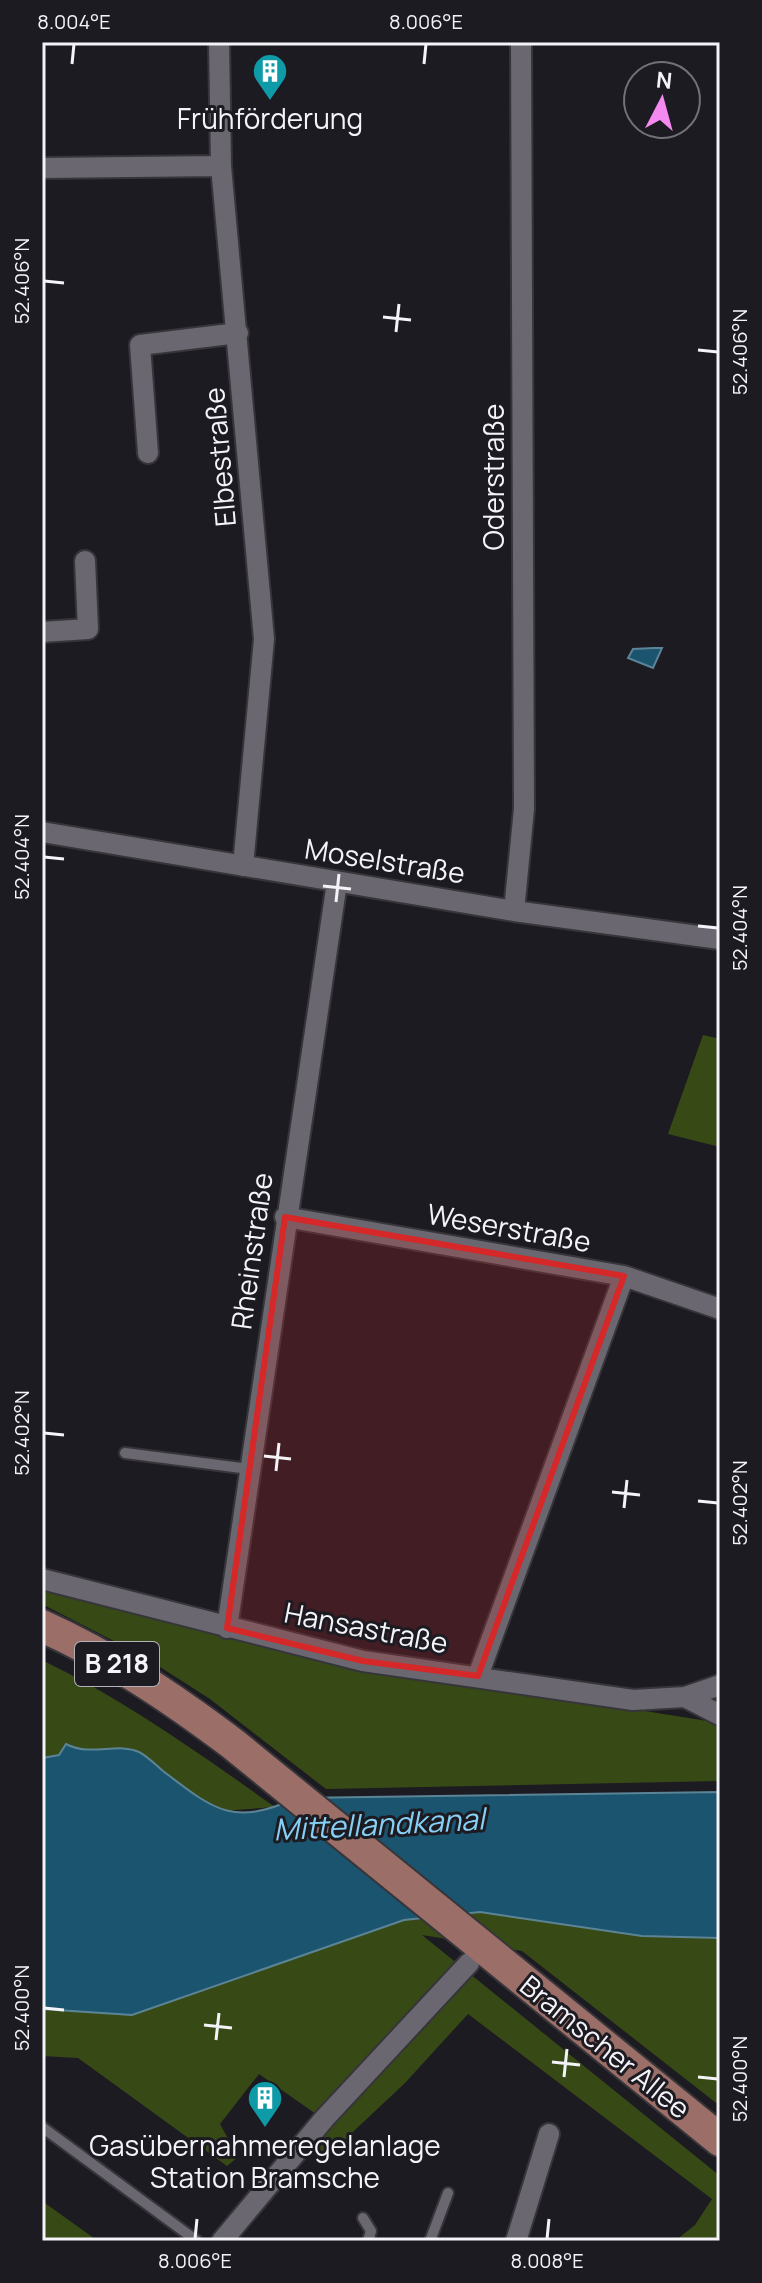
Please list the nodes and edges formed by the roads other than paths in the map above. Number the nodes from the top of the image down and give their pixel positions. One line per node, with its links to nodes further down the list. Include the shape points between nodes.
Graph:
1 (219, 42): 3 (street, Elbestraße)
2 (521, 42): 12 (street, Oderstraße, via 524,809)
3 (221, 166): 4 (street); 5 (street, Elbestraße)
4 (42, 168)
5 (238, 333): 6 (street, via 140,345); 10 (street, Elbestraße, via 264,639)
6 (148, 453)
7 (85, 561): 8 (street, via 88,629)
8 (42, 632)
9 (42, 832): 10 (street, Moselstraße)
10 (243, 866): 11 (street, Moselstraße)
11 (337, 882): 12 (street, Moselstraße); 14 (street, Rheinstraße)
12 (514, 911): 13 (street, Moselstraße)
13 (720, 939)
14 (285, 1217): 15 (street, Weserstraße); 18 (street, Rheinstraße)
15 (624, 1276): 16 (street, Weserstraße); 22 (street)
16 (720, 1309)
17 (125, 1453): 18 (lane)
18 (249, 1469): 21 (street, Rheinstraße)
19 (42, 1579): 21 (street, Hansastraße)
20 (42, 1626): 26 (main road, B 218, via 151,1684 276,1778)
21 (227, 1628): 22 (street, Hansastraße, via 363,1661)
22 (478, 1676): 24 (street, Hansastraße, via 633,1700)
23 (720, 1685): 24 (street, Hansastraße)
24 (685, 1697): 25 (street)
25 (720, 1715)
26 (480, 1959): 29 (main road, Bramscher Allee / B 218); 33 (street, via 324,2119)
27 (42, 2127): 32 (lane)
28 (549, 2134): 36 (street)
29 (720, 2140)
30 (448, 2193): 35 (lane)
31 (363, 2218): 34 (lane, via 371,2231)
32 (197, 2241)
33 (222, 2241)
34 (368, 2241)
35 (430, 2241)
36 (516, 2241)

